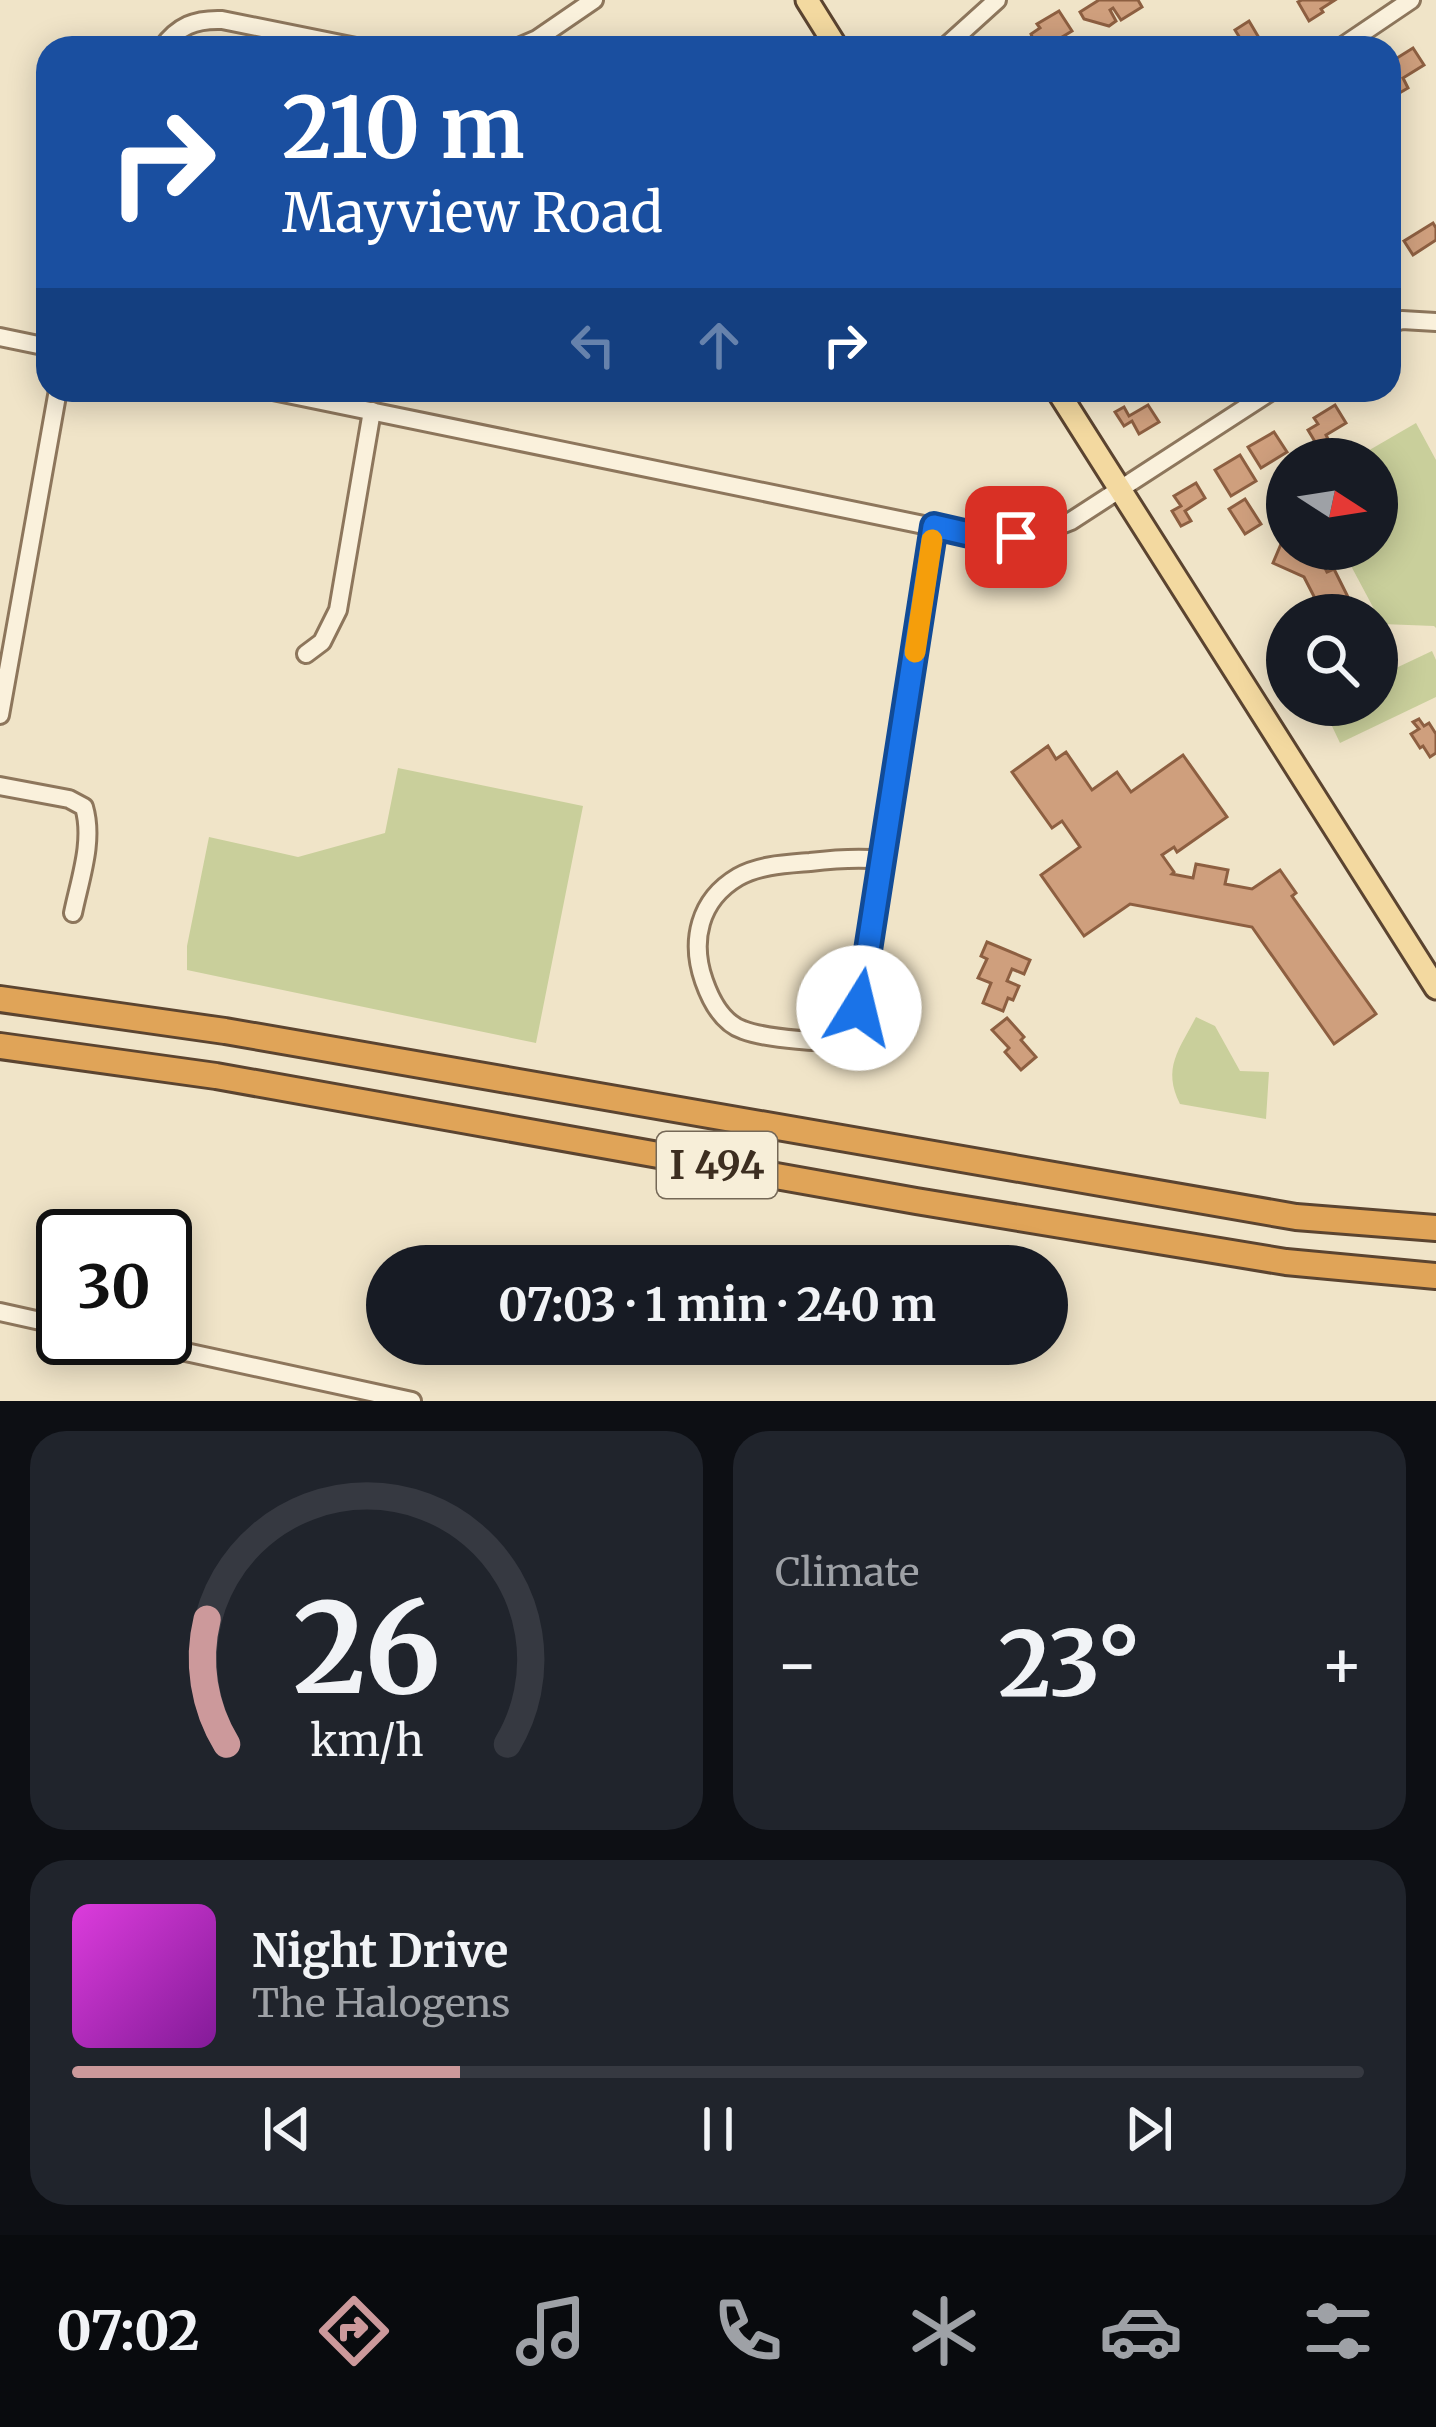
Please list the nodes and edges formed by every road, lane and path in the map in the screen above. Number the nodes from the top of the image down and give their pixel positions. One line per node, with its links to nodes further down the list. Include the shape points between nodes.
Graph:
1 (594, 0): 7 (street)
2 (806, 0): 8 (main road)
3 (997, 0): 9 (street)
4 (1411, 0): 10 (street)
5 (172, 36): 6 (street, via 206,19)
6 (301, 36)
7 (540, 36)
8 (829, 36)
9 (957, 36)
10 (1358, 36)
11 (1401, 322): 12 (street)
12 (1436, 322)
13 (0, 337): 14 (street)
14 (36, 344)
15 (56, 402): 23 (street)
16 (327, 402): 19 (street)
17 (1065, 402): 20 (main road)
18 (1254, 402): 20 (street)
19 (372, 411): 21 (street); 22 (street, via 338,610)
20 (1120, 489): 21 (street, via 1043,532 982,537); 27 (main road)
21 (934, 526): 25 (street)
22 (306, 654)
23 (0, 715)
24 (0, 786): 26 (street, via 84,807 88,838)
25 (883, 860): 25 (street, via 769,866 731,882 700,919 698,936 702,976 717,1010 743,1030 854,1042)
26 (73, 913)
27 (1436, 988)
28 (0, 999): 30 (highway, I 494, via 1254,1210)
29 (0, 1046): 31 (highway, I 494, via 216,1076 1286,1262)
30 (1436, 1228)
31 (1436, 1276)
32 (0, 1312): 33 (street)
33 (36, 1320)
34 (192, 1353): 35 (street)
35 (412, 1401)

